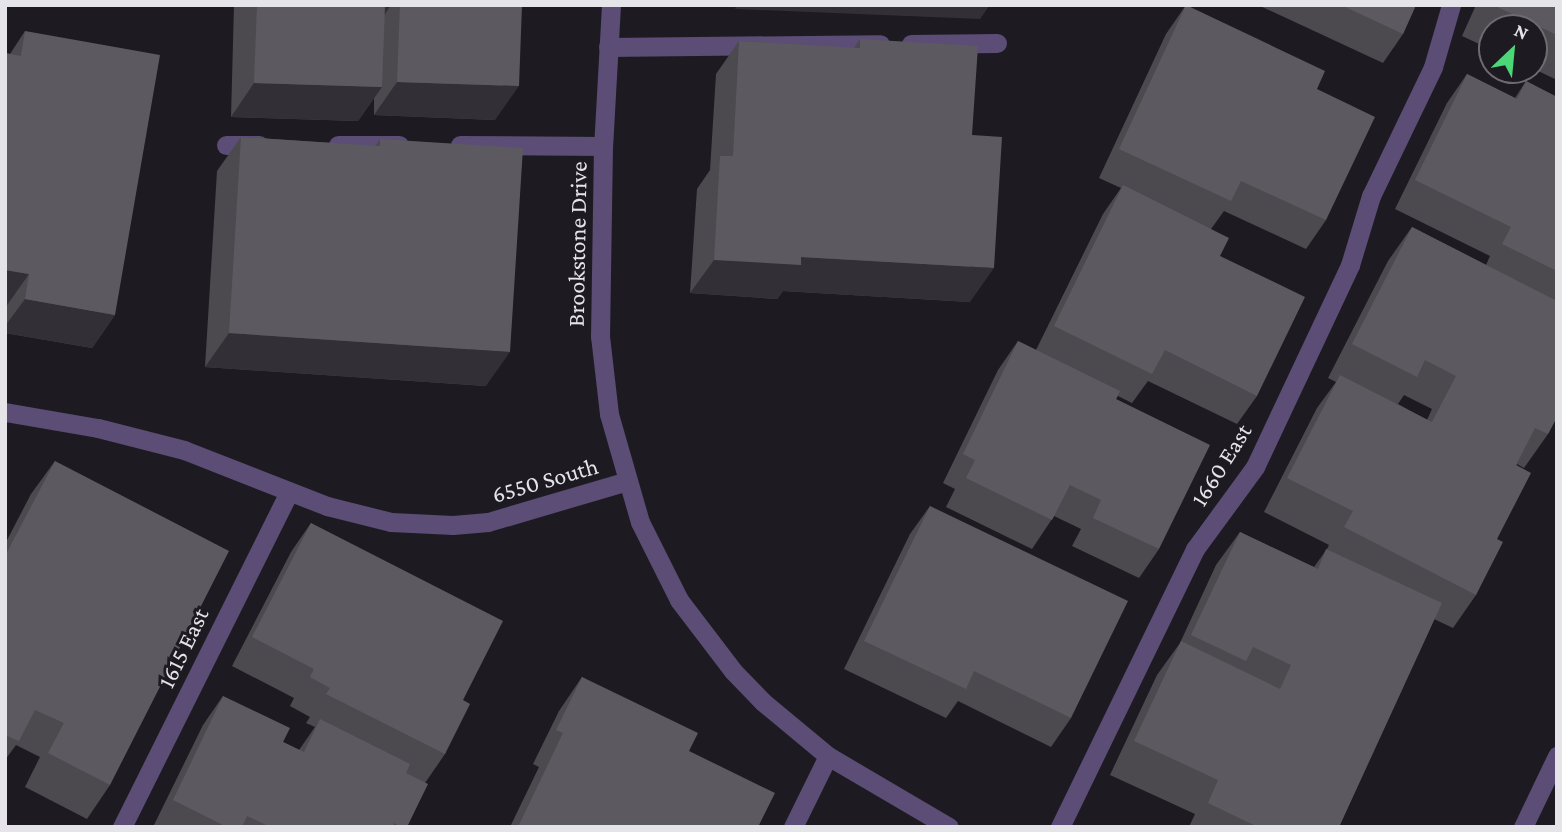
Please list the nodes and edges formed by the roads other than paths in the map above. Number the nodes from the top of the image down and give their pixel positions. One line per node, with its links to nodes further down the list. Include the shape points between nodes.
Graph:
1 (611, 5): 4 (street, Brookstone Drive)
2 (1451, 5): 17 (street, 1660 East, via 1433,67 1371,196 1350,265 1255,467 1195,549)
3 (998, 43): 4 (street)
4 (608, 47): 8 (street, Brookstone Drive)
5 (226, 145): 6 (street)
6 (282, 145)
7 (324, 145): 8 (street)
8 (603, 146): 10 (street, Brookstone Drive, via 601,349 609,414)
9 (5, 412): 11 (street, 6550 South, via 184,450)
10 (627, 481): 11 (street, 6550 South, via 522,515 453,526 380,519); 12 (street, 6550 South, via 657,562 705,637 763,702)
11 (289, 492): 14 (street, 1615 East)
12 (828, 756): 15 (street); 16 (street, 6550 South)
13 (1557, 756): 18 (street)
14 (122, 827)
15 (793, 827)
16 (949, 827)
17 (1060, 827)
18 (1523, 827)

